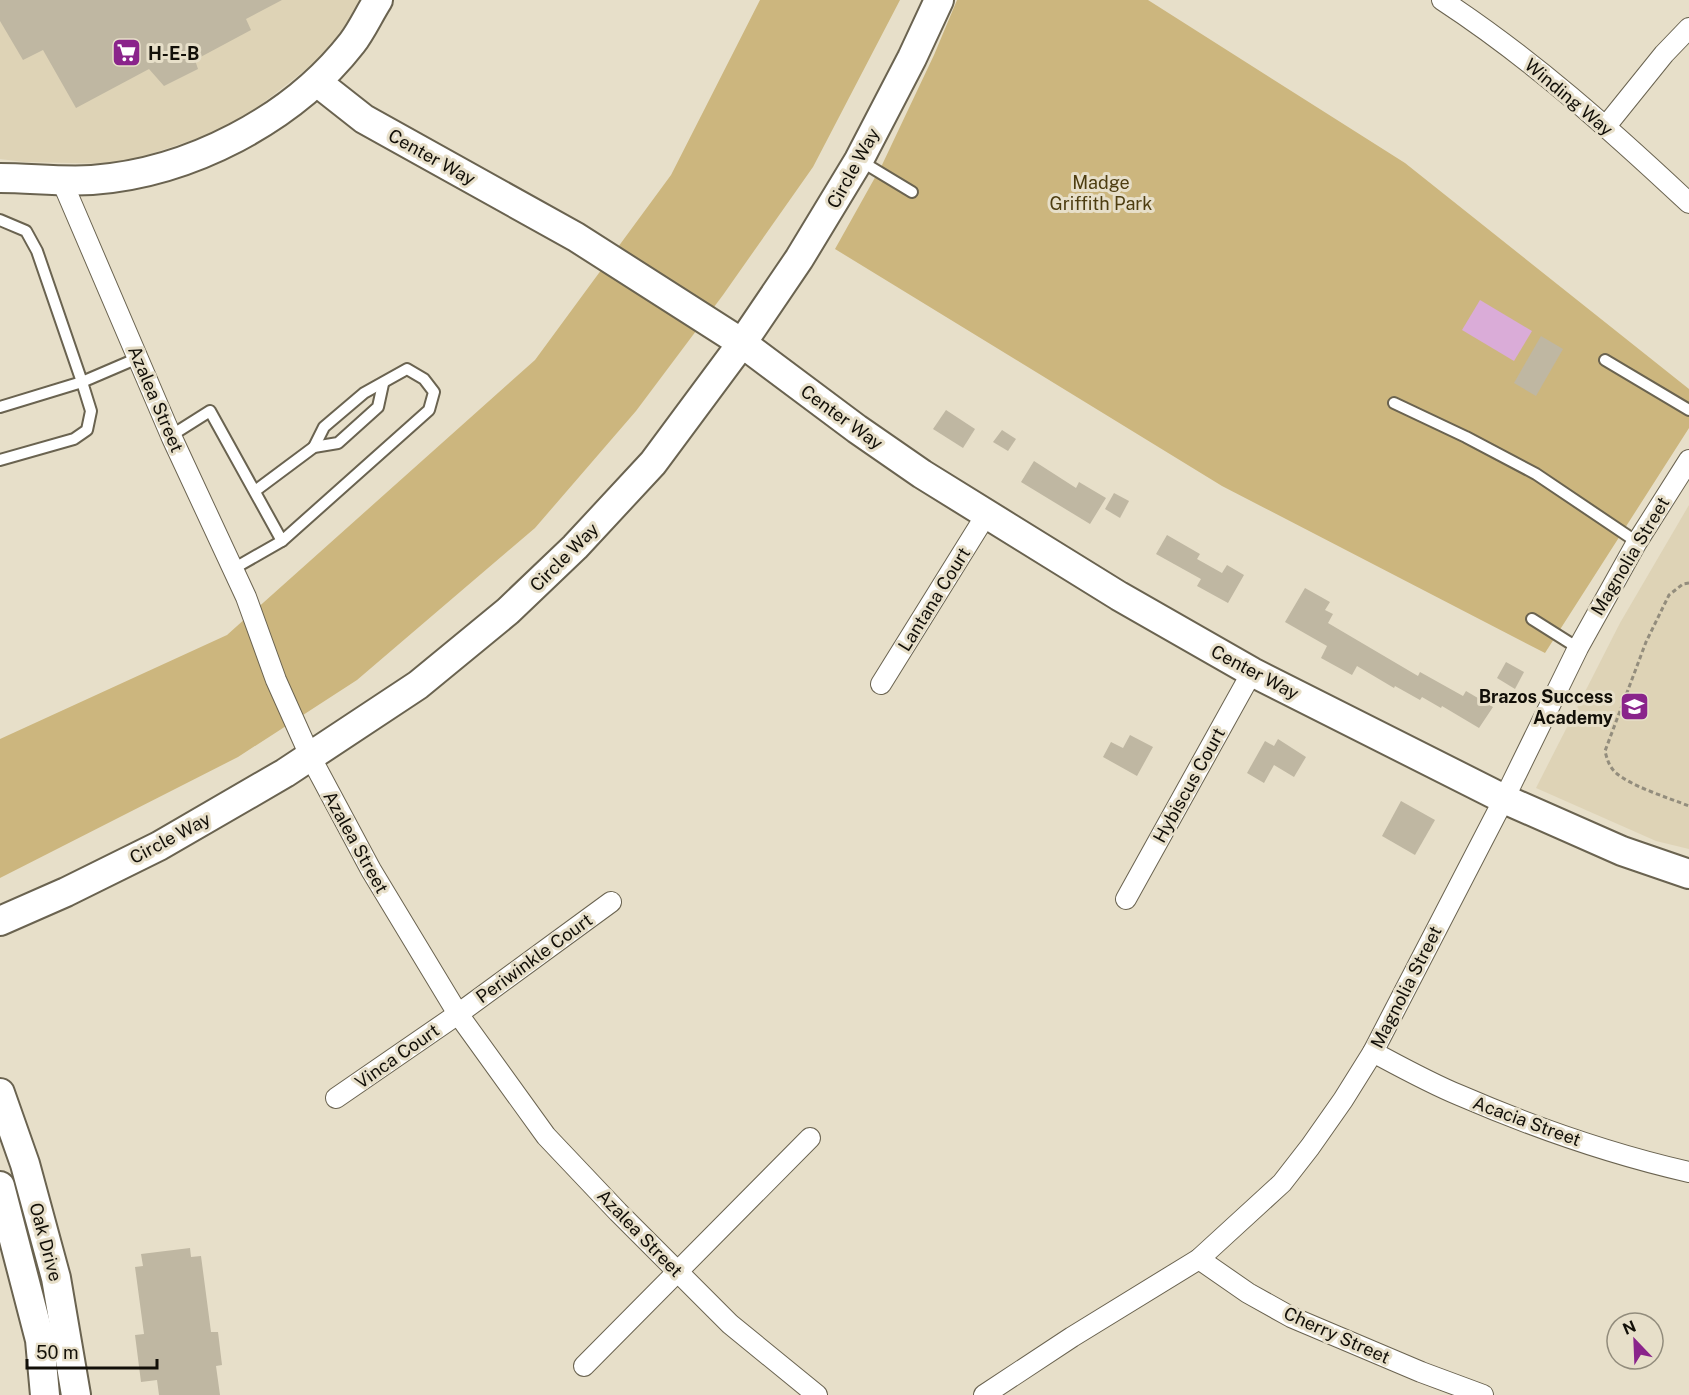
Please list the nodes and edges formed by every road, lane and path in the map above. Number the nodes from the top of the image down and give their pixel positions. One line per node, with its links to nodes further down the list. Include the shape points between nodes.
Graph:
1 (378, 0): 5 (street, via 353,42)
2 (939, 0): 7 (street, Circle Way)
3 (1442, 0): 6 (street, Winding Way, via 1478,23)
4 (1689, 28): 6 (street)
5 (317, 82): 9 (street, via 273,115 193,158 101,178); 13 (street, Center Way, via 364,119 576,237)
6 (1606, 126): 11 (street, Winding Way)
7 (859, 160): 10 (lane); 13 (street, Circle Way)
8 (0, 178): 9 (street)
9 (61, 179): 14 (street, Azalea Street)
10 (912, 192)
11 (1689, 203)
12 (0, 220): 16 (lane, via 26,231 37,251)
13 (742, 343): 26 (street, Center Way, via 857,429); 35 (street, Circle Way, via 653,463 575,547 508,611 418,685)
14 (138, 358): 16 (lane); 21 (street, Azalea Street)
15 (1605, 360): 20 (lane)
16 (82, 382): 19 (lane); 23 (lane, via 91,411 87,430 74,439)
17 (383, 384): 22 (lane, via 364,393 324,427); 22 (lane, via 378,407 338,443); 27 (lane, via 407,369 424,379 434,392 429,410)
18 (1394, 402): 28 (lane, via 1536,474)
19 (0, 407)
20 (1689, 410)
21 (172, 435): 25 (lane, via 210,411); 29 (street, Azalea Street)
22 (314, 447): 25 (lane)
23 (0, 460)
24 (1689, 460): 28 (street, Magnolia Street)
25 (255, 491): 27 (lane)
26 (986, 515): 33 (street, Center Way); 34 (street, Lantana Court)
27 (282, 541): 29 (lane)
28 (1637, 542): 32 (street, Magnolia Street)
29 (232, 569): 35 (street, Azalea Street)
30 (1689, 583): 37 (path, via 1669,596 1646,642 1605,751 1614,771 1624,779)
31 (1532, 619): 32 (lane)
32 (1578, 648): 36 (street, Magnolia Street)
33 (1252, 672): 36 (street, Center Way); 39 (street, Hybiscus Court)
34 (881, 684)
35 (310, 756): 41 (street, Circle Way, via 159,846); 43 (street, Azalea Street, via 371,870)
36 (1504, 799): 38 (street, Center Way, via 1622,851); 44 (street, Magnolia Street)
37 (1689, 806)
38 (1689, 874)
39 (1126, 899)
40 (611, 902): 43 (street, Periwinkle Court)
41 (7, 913): 42 (street)
42 (0, 940)
43 (458, 1014): 46 (street, Vinca Court); 52 (street, Azalea Street, via 546,1136)
44 (1373, 1052): 49 (street, Acacia Street, via 1516,1119); 51 (street, Magnolia Street, via 1343,1101 1282,1183)
45 (0, 1094): 48 (street, Oak Drive)
46 (336, 1098)
47 (810, 1138): 52 (street)
48 (13, 1167): 53 (street, Oak Drive, via 56,1278)
49 (1689, 1172)
50 (0, 1186): 54 (street, Oak Drive)
51 (1199, 1259): 59 (street, Magnolia Street); 60 (street, Cherry Street, via 1291,1317)
52 (678, 1273): 55 (street); 58 (street, Azalea Street, via 730,1324)
53 (62, 1310): 54 (street); 57 (street, Oak Drive)
54 (34, 1312): 56 (street, Oak Drive)
55 (584, 1366)
56 (45, 1395)
57 (76, 1395)
58 (817, 1395)
59 (984, 1395)
60 (1483, 1395)

